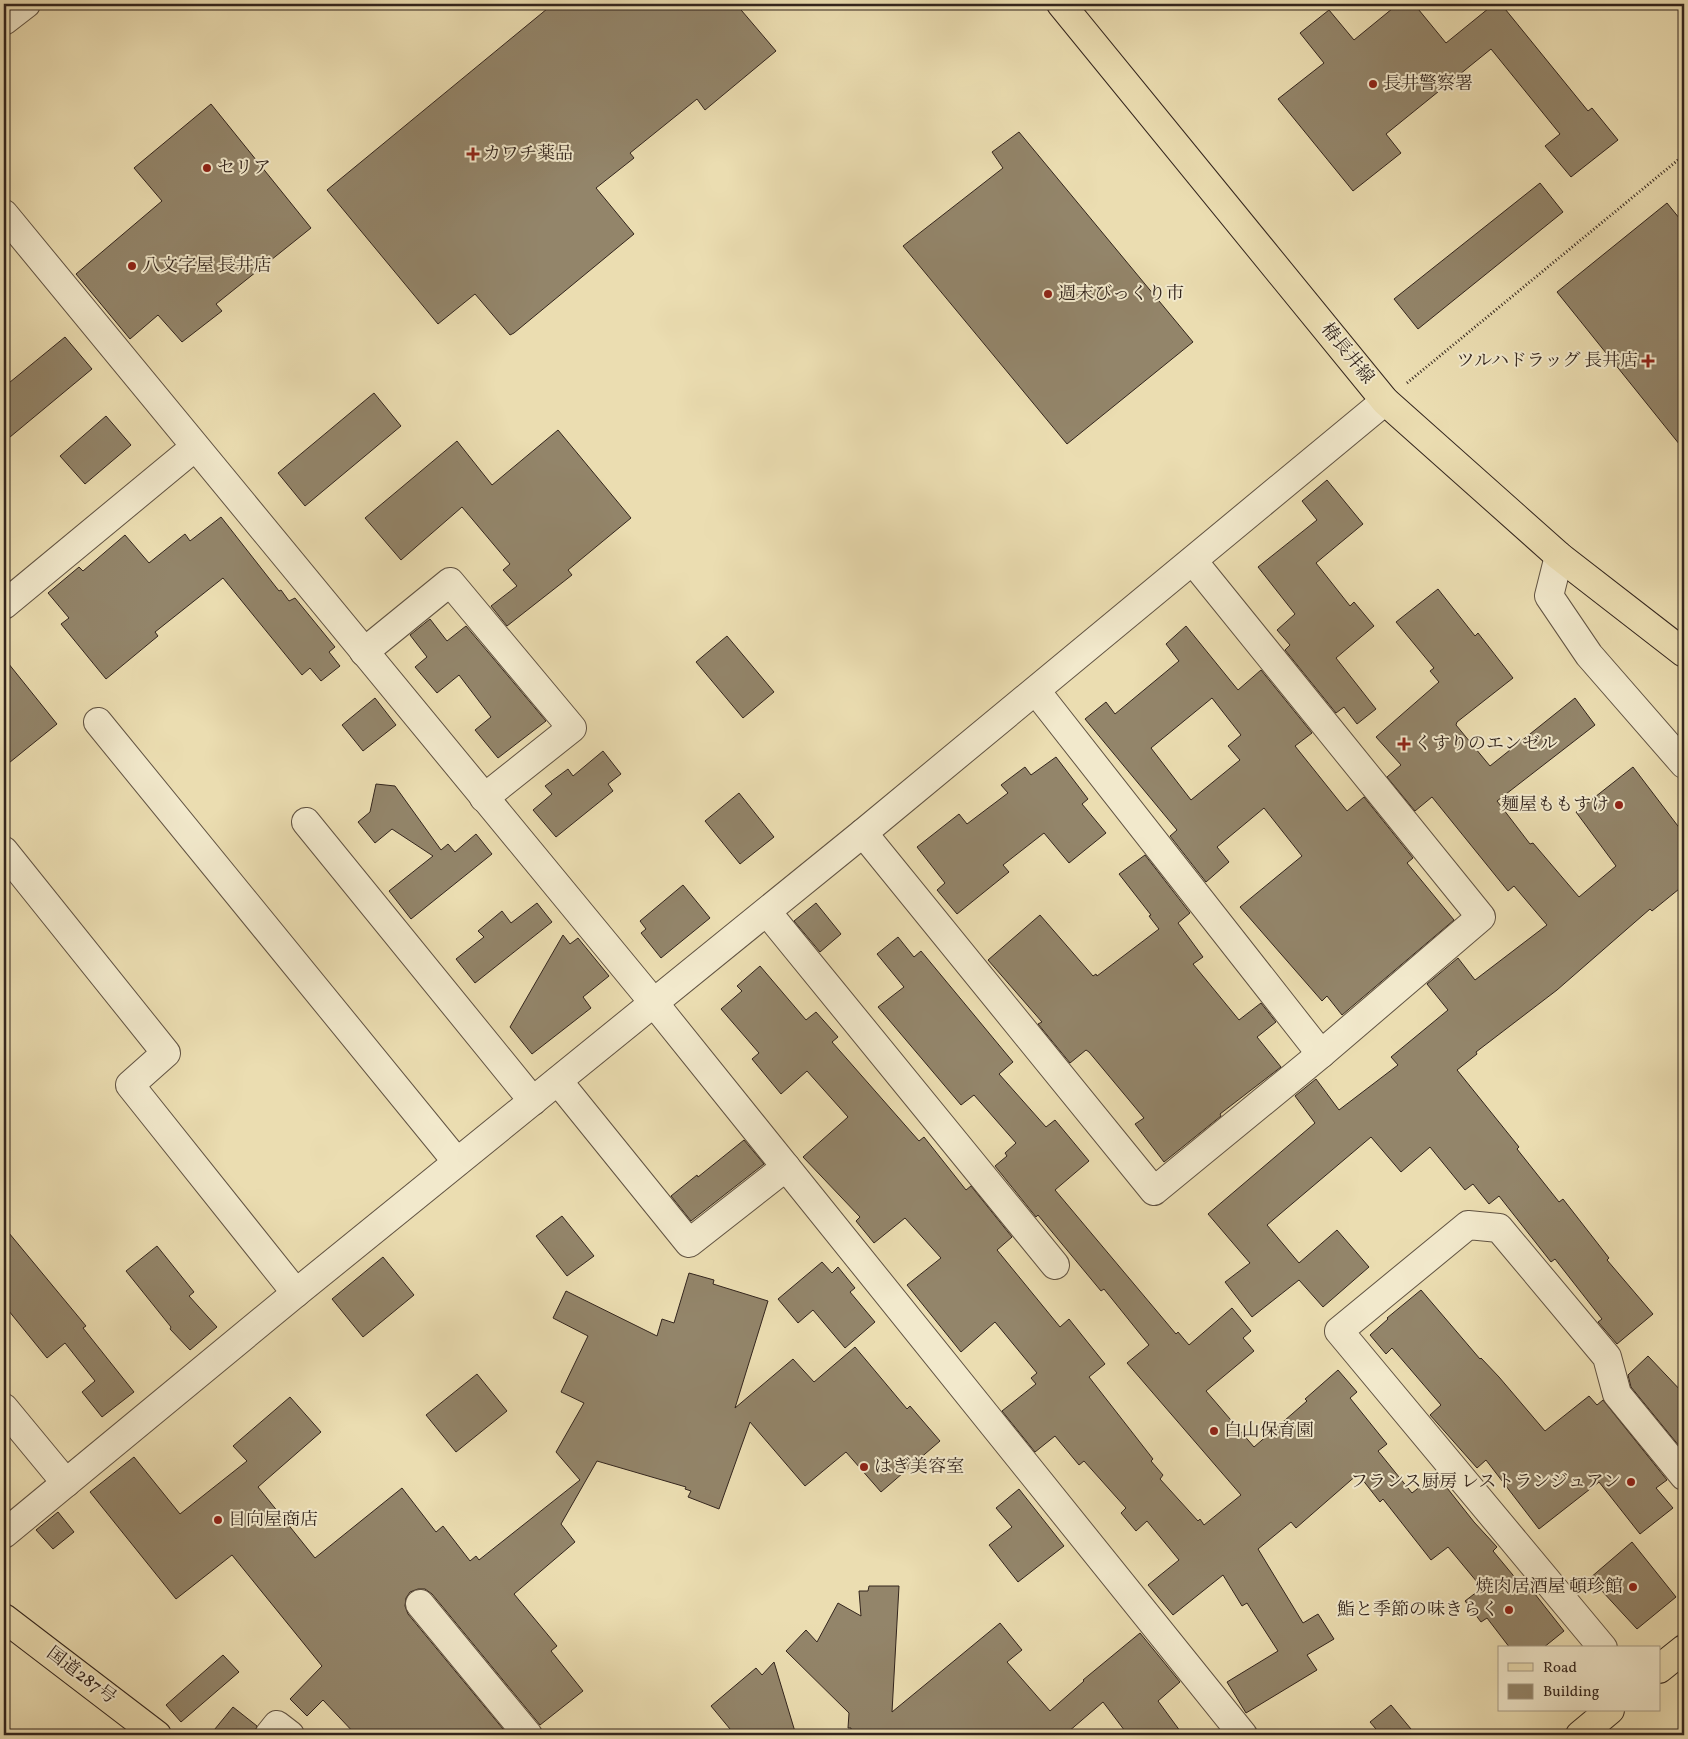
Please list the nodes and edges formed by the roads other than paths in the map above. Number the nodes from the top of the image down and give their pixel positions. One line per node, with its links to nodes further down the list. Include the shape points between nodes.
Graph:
1 (26, 4): 3 (street)
2 (1061, 4): 5 (main road, 椿長井線)
3 (4, 22)
4 (4, 214): 6 (street)
5 (1385, 400): 7 (main road, 椿長井線); 8 (street)
6 (195, 447): 9 (street); 10 (street)
7 (1559, 556): 11 (main road, 椿長井線); 14 (street, via 1549,596 1589,655)
8 (1193, 561): 12 (street); 21 (street, via 1481,917)
9 (4, 605)
10 (364, 652): 15 (street); 15 (street, via 450,582 572,728)
11 (1684, 653)
12 (1036, 691): 17 (street); 21 (street)
13 (98, 722): 24 (street)
14 (1684, 764)
15 (484, 798): 20 (street)
16 (306, 822): 23 (street)
17 (863, 833): 19 (street); 21 (street, via 1154,1191)
18 (4, 851): 27 (street, via 166,1053 130,1085)
19 (767, 912): 20 (street); 26 (street)
20 (654, 1003): 22 (street); 25 (street)
21 (1321, 1054)
22 (558, 1081): 23 (street); 25 (street, via 689,1243)
23 (533, 1101): 24 (street)
24 (458, 1162): 27 (street)
25 (786, 1167): 42 (street)
26 (1055, 1264)
27 (296, 1292): 30 (street)
28 (4, 1408): 30 (street)
29 (1684, 1476): 34 (street, via 1617,1394 1607,1357 1498,1228 1468,1225 1339,1331)
30 (66, 1483): 31 (street)
31 (4, 1534)
32 (420, 1604): 41 (street)
33 (4, 1618): 38 (main road, 国道287号)
34 (1601, 1646)
35 (1684, 1649): 36 (main road)
36 (1660, 1668)
37 (1608, 1712): 43 (main road)
38 (157, 1735)
39 (269, 1735): 40 (street, via 277,1725)
40 (290, 1735)
41 (528, 1735)
42 (1243, 1735)
43 (1580, 1735)

